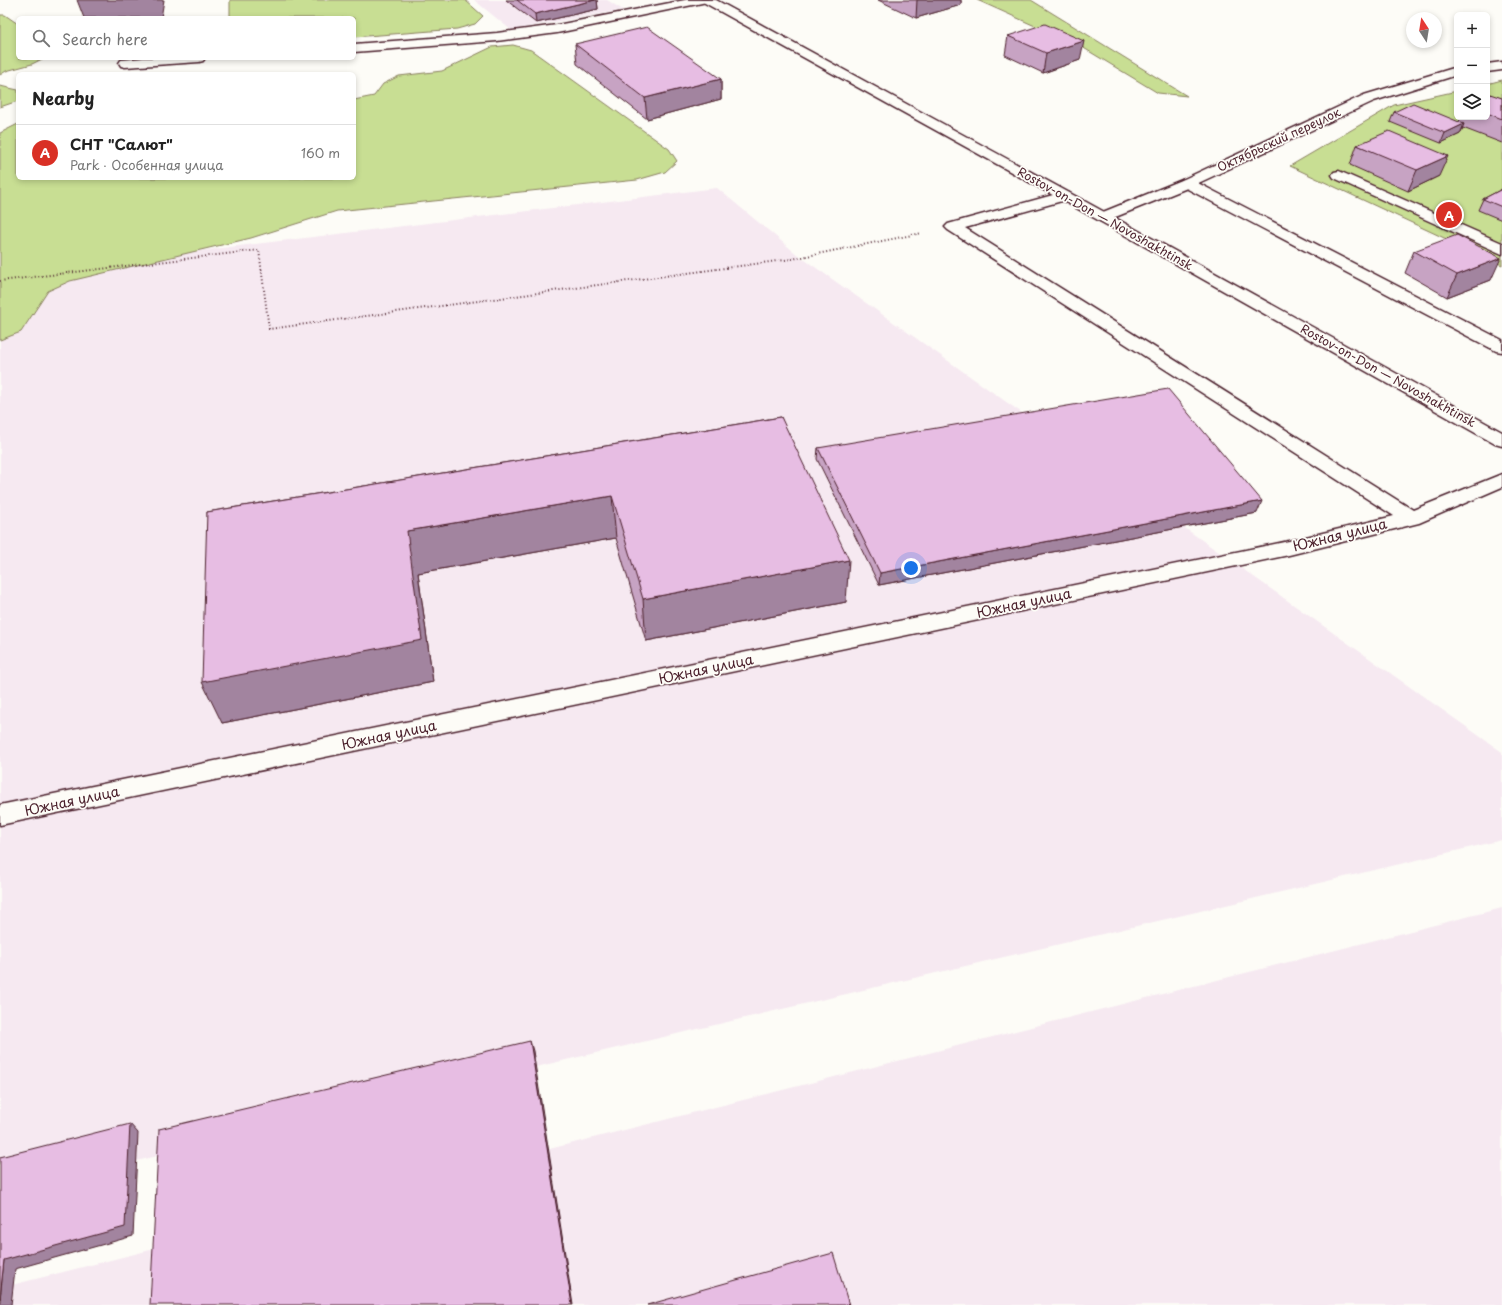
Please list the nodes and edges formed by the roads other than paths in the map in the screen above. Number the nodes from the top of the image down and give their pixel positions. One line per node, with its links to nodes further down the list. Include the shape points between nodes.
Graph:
1 (702, 0): 3 (street, via 550,30 497,37)
2 (707, 0): 11 (street, Rostov-on-Don — Novoshakhtinsk)
3 (356, 48)
4 (169, 60): 5 (street)
5 (125, 63)
6 (1502, 66): 7 (street)
7 (1490, 68)
8 (1454, 72): 10 (street, Октябрьский переулок, via 1369,98)
9 (1339, 175): 13 (street)
10 (1187, 183): 12 (street, Октябрьский переулок); 14 (street)
11 (1064, 196): 12 (street, Rostov-on-Don — Novoshakhtinsk); 17 (street, via 953,227)
12 (1103, 217): 15 (street, Rostov-on-Don — Novoshakhtinsk)
13 (1502, 249)
14 (1502, 347)
15 (1502, 440)
16 (1502, 480): 17 (street, Южная улица)
17 (1412, 518): 18 (street, Южная улица, via 1282,550)
18 (0, 816)

